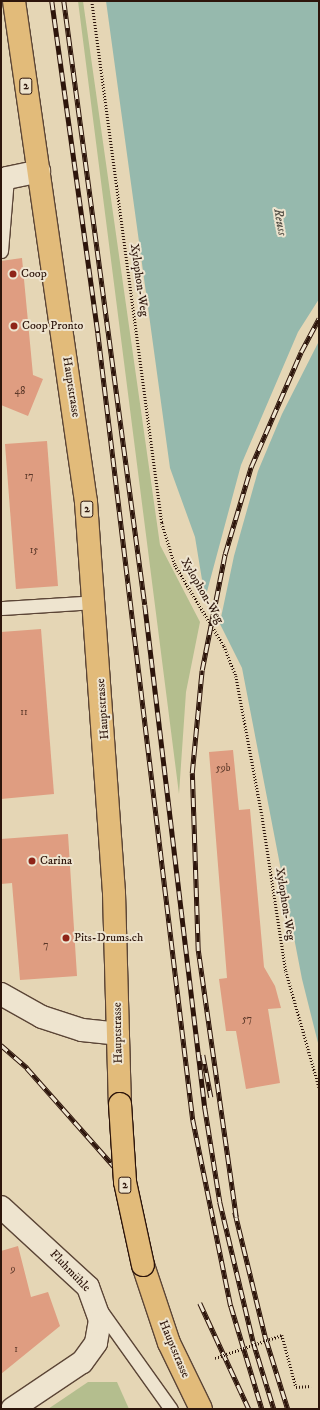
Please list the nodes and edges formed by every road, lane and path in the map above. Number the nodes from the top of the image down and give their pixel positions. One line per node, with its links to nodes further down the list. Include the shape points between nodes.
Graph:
1 (14, 1): 3 (main road, Hauptstrasse / 2)
2 (92, 1): 10 (path, Xylophon-Weg, via 162,523 175,565 224,646 236,676 262,815 286,971)
3 (40, 171): 4 (street); 6 (main road, Hauptstrasse / 2, via 78,432)
4 (4, 182): 5 (lane)
5 (2, 250)
6 (96, 602): 7 (lane); 9 (main road, Hauptstrasse / 2, via 114,893)
7 (1, 608)
8 (1, 994): 9 (street, via 42,1017 82,1030)
9 (118, 1034): 17 (main road, Hauptstrasse / 2, bridge, via 122,1157 136,1240 169,1343)
10 (319, 1087)
11 (1, 1207): 12 (street, Fluhmühle, via 66,1264 88,1287)
12 (99, 1308): 15 (street, Fluhmühle, via 100,1331 90,1353); 16 (lane)
13 (215, 1358): 14 (path, bridge, via 282,1335 296,1387)
14 (311, 1386)
15 (12, 1409)
16 (171, 1409)
17 (201, 1409)

